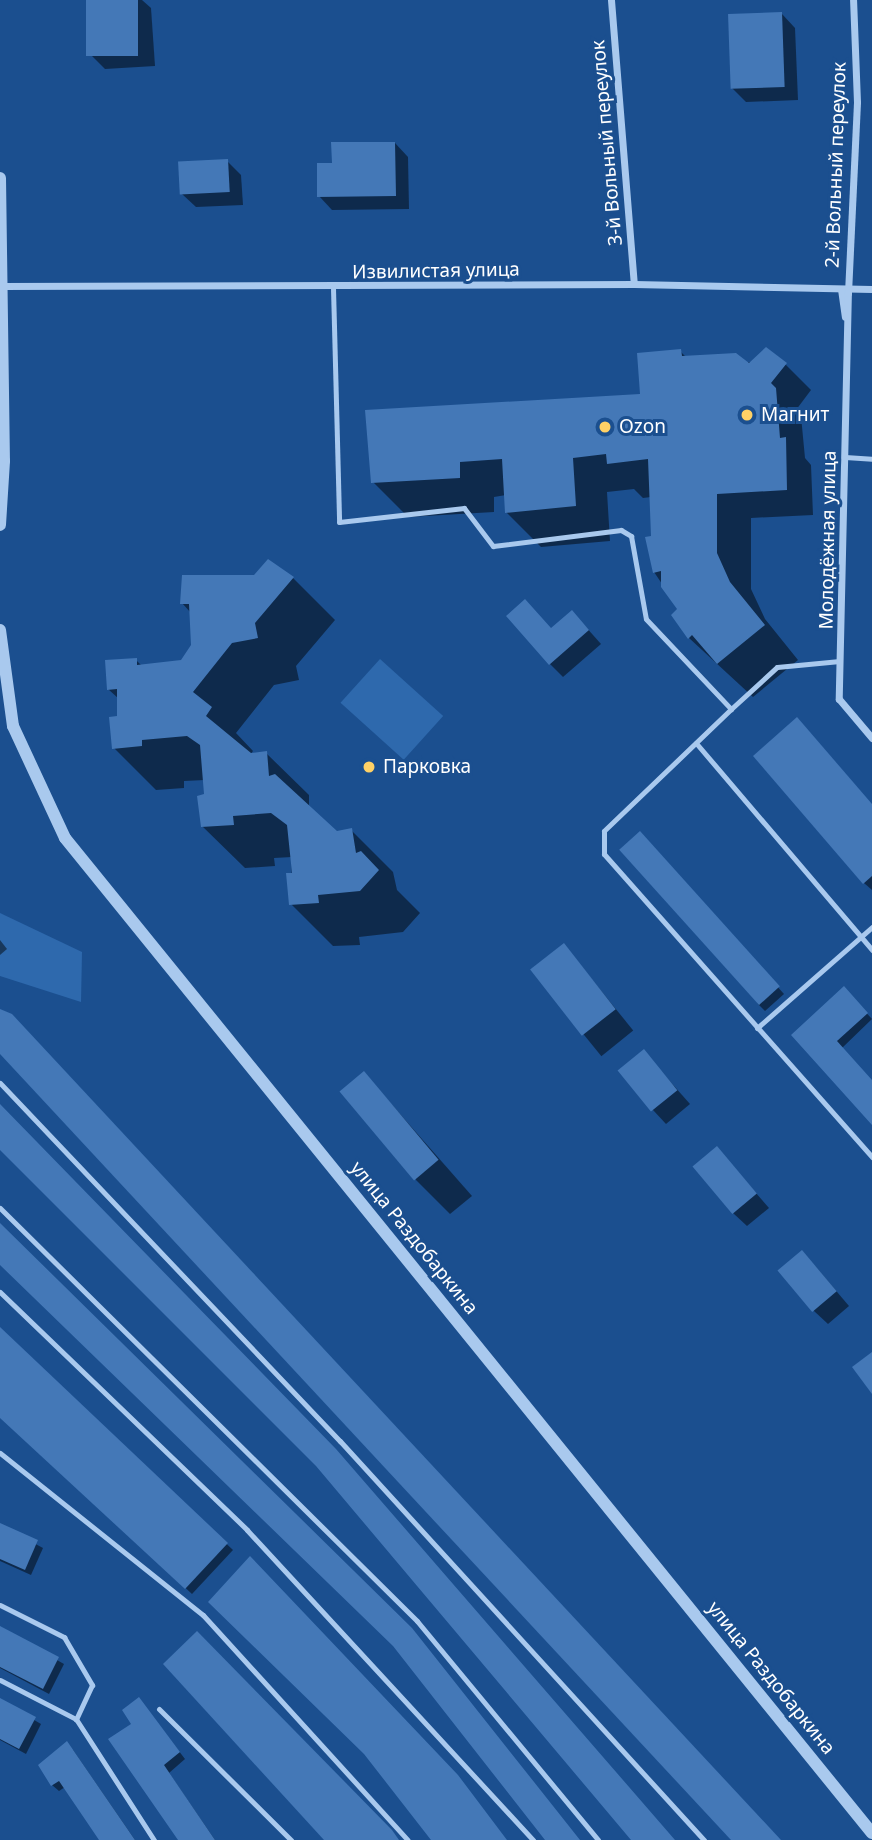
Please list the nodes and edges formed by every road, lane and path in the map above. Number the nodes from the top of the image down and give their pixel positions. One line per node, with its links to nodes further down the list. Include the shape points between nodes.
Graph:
1 (611, 0): 4 (street, 3-й Вольный переулок)
2 (853, 0): 8 (street, 2-й Вольный переулок, via 857,102)
3 (0, 178): 5 (street)
4 (634, 284): 6 (street, Извилистая улица); 7 (street, Извилистая улица)
5 (1, 286): 6 (street, Извилистая улица); 13 (street)
6 (333, 288): 17 (lane, via 339,522 464,508 493,546 621,530 631,536 646,618)
7 (839, 289): 8 (street, Извилистая улица); 10 (street)
8 (848, 289): 9 (street); 10 (street, 2-й Вольный переулок)
9 (872, 289)
10 (847, 332): 11 (street, Молодёжная улица)
11 (845, 457): 12 (lane); 16 (street, Молодёжная улица)
12 (872, 459)
13 (0, 517): 14 (street)
14 (0, 524)
15 (0, 630): 33 (street, улица Раздобаркина, via 13,726 65,838)
16 (841, 661): 17 (lane, via 777,667); 18 (street, Молодёжная улица, via 839,699)
17 (731, 709): 19 (lane)
18 (872, 738)
19 (696, 743): 21 (lane); 23 (lane, via 604,831 604,854)
20 (872, 927): 21 (lane)
21 (861, 937): 22 (lane); 23 (lane)
22 (872, 950)
23 (757, 1028): 25 (lane)
24 (0, 1083): 39 (lane, via 340,1441)
25 (872, 1157)
26 (0, 1208): 38 (lane, via 417,1621)
27 (0, 1292): 37 (lane, via 247,1530)
28 (0, 1453): 36 (lane, via 203,1615)
29 (0, 1605): 32 (lane, via 64,1636 92,1685)
30 (0, 1680): 32 (lane)
31 (159, 1709): 35 (lane)
32 (76, 1719): 34 (lane)
33 (872, 1833)
34 (154, 1840)
35 (291, 1840)
36 (408, 1840)
37 (533, 1840)
38 (598, 1840)
39 (704, 1840)

